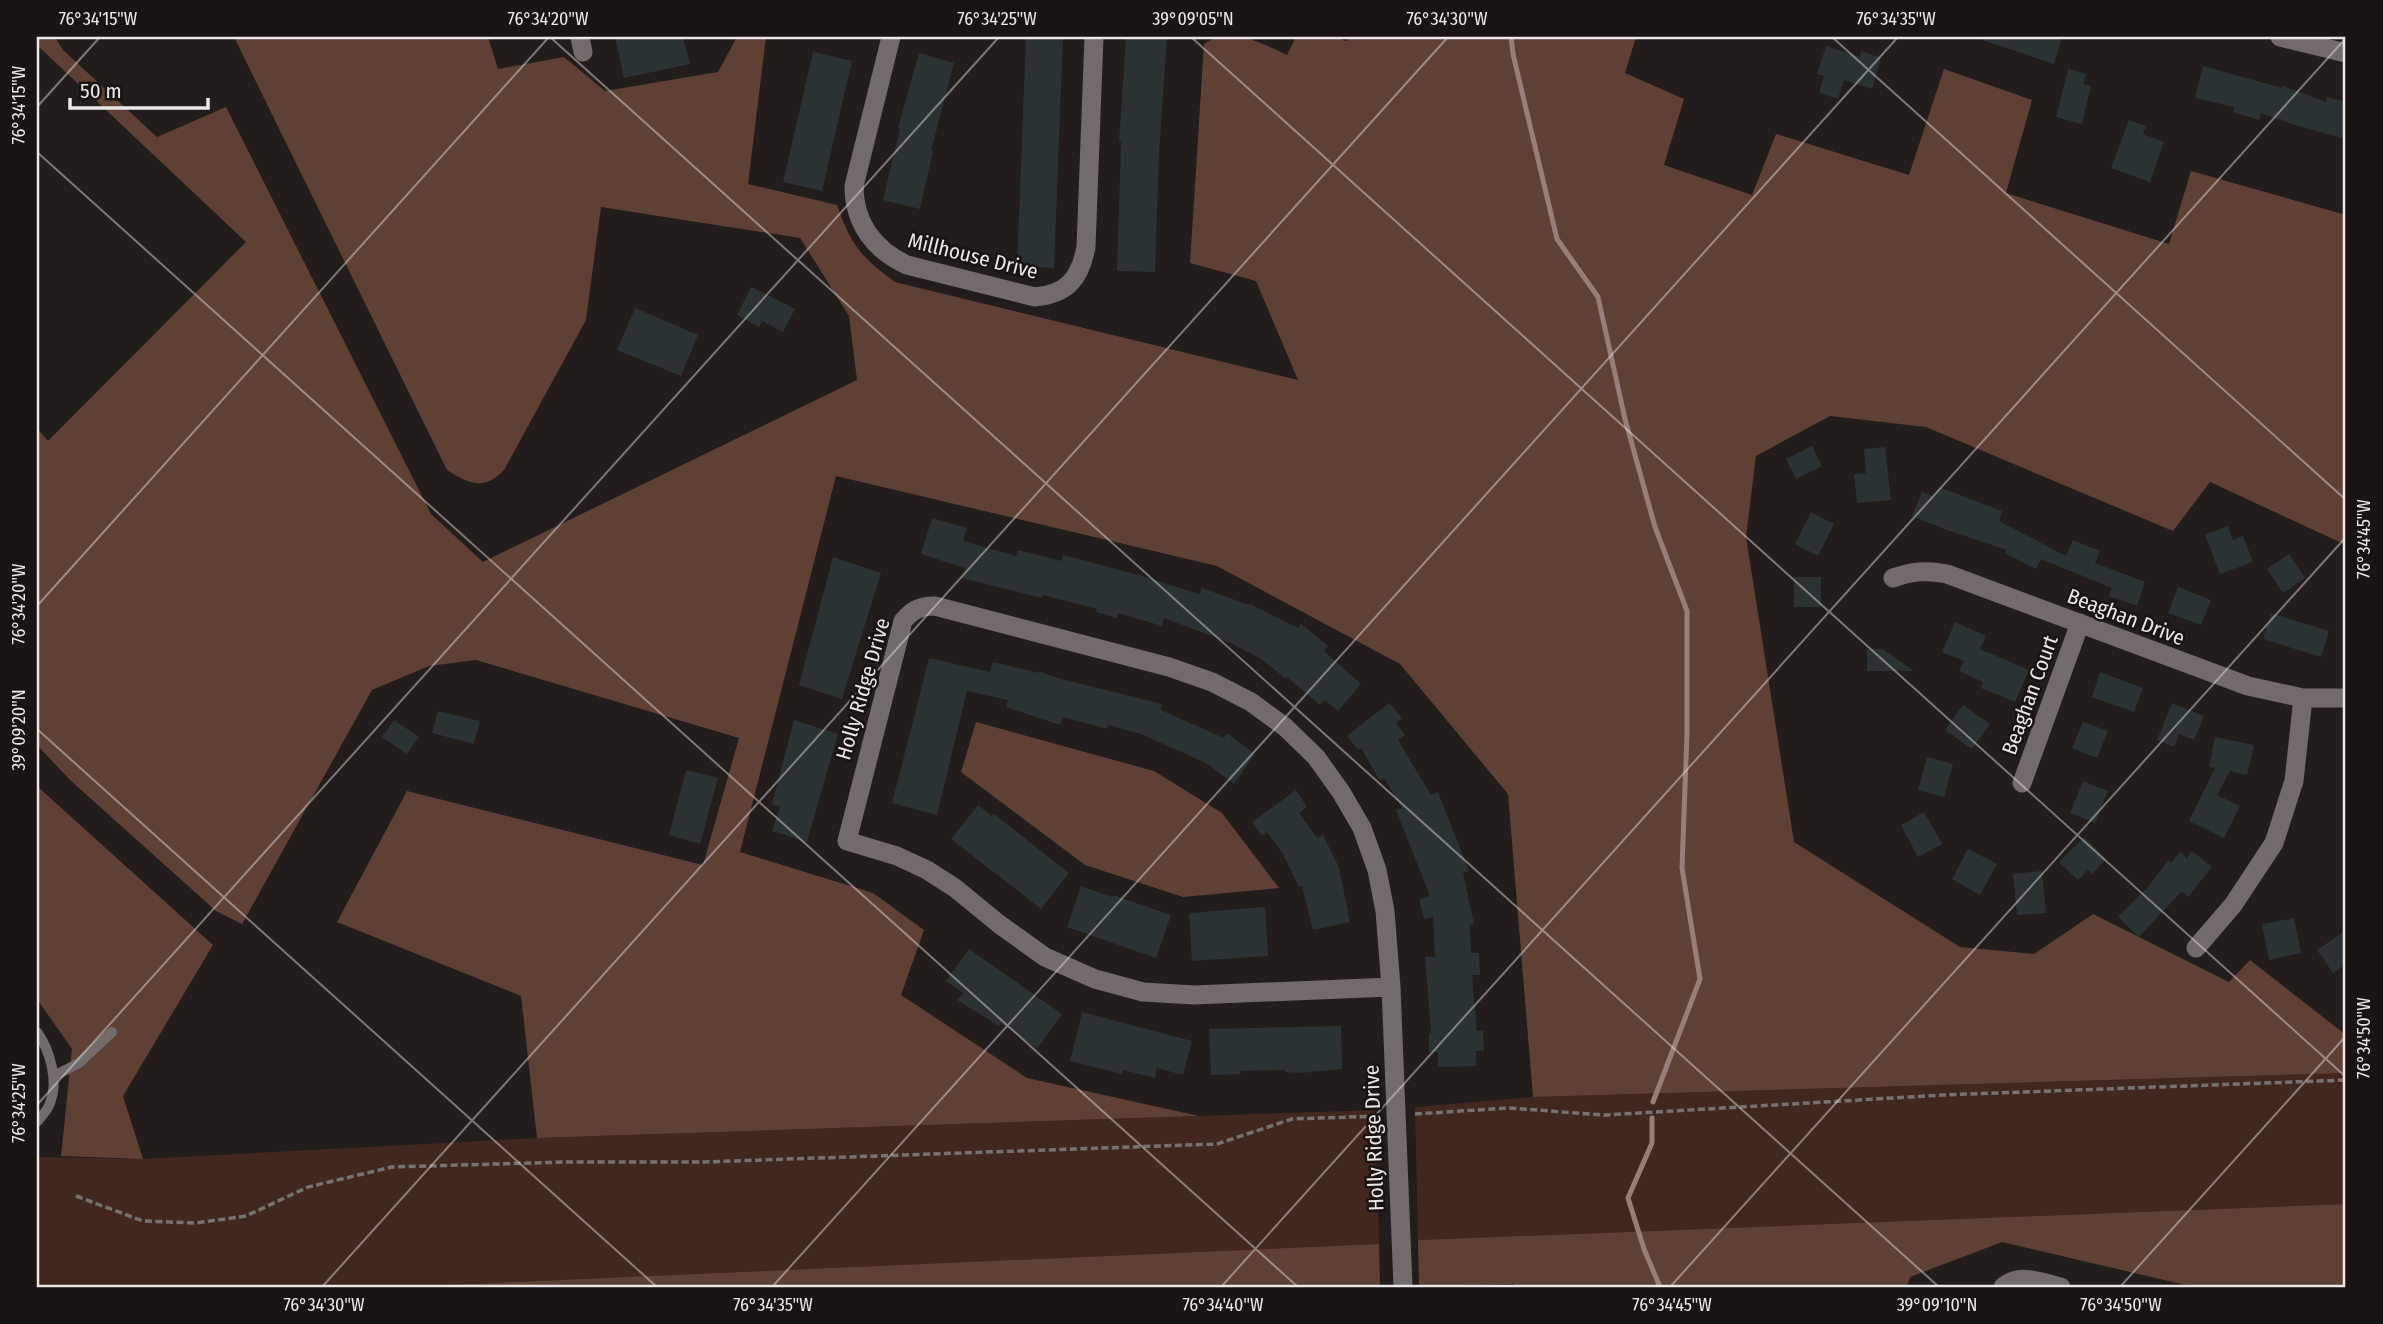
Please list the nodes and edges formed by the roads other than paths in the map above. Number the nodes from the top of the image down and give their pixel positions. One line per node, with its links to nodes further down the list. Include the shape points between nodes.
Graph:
1 (891, 37): 2 (street, Millhouse Drive, via 854,186 865,232 891,258 907,265 1035,297 1064,288 1083,264)
2 (1094, 37)
3 (2280, 37): 4 (street)
4 (2346, 53)
5 (1892, 578): 6 (street, Beaghan Drive, via 1912,571 1947,574)
6 (2080, 624): 7 (street, Beaghan Drive, via 2206,671); 9 (street, Beaghan Court)
7 (2303, 698): 8 (street, Beaghan Drive); 10 (street, via 2294,781 2274,843 2233,905)
8 (2346, 698)
9 (2022, 783)
10 (2196, 948)
11 (1391, 987): 11 (street, Holly Ridge Drive, via 1385,911 1362,828 1316,757 1285,727 1212,681 1169,667 935,606 911,611 903,621 846,841 927,870 1045,957 1095,979 1143,992 1194,995); 16 (street, Holly Ridge Drive)
12 (37, 1032): 14 (lane)
13 (112, 1032): 14 (lane, via 79,1063)
14 (54, 1076): 15 (lane, via 50,1104)
15 (37, 1122)
16 (1403, 1287)
17 (2003, 1287): 18 (street, via 2018,1279)
18 (2061, 1287)

